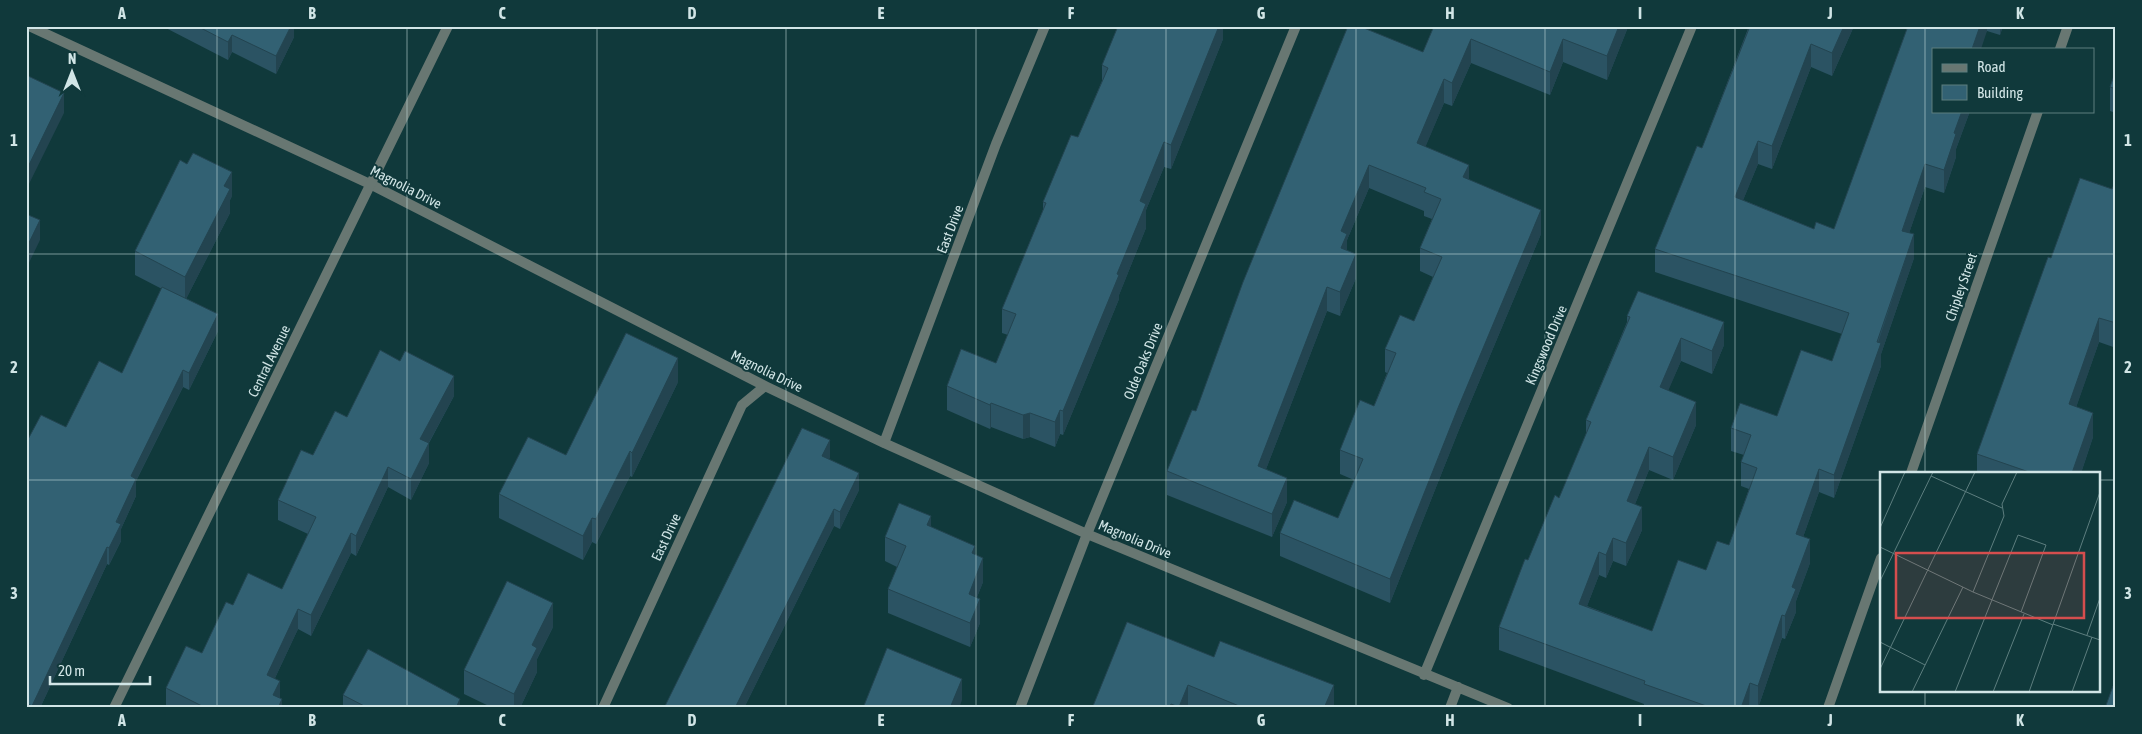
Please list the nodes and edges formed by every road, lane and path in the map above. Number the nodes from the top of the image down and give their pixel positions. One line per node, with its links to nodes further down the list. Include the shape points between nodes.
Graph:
1 (29, 26): 9 (street, Magnolia Drive)
2 (448, 26): 9 (street, Central Avenue)
3 (1045, 26): 11 (street, East Drive, via 996,144)
4 (1296, 26): 13 (street, Olde Oaks Drive)
5 (1692, 26): 15 (street, Kingswood Drive)
6 (2068, 26): 7 (street)
7 (2060, 48)
8 (2038, 112): 12 (street, Chipley Street)
9 (372, 184): 10 (street, Magnolia Drive); 17 (street, Central Avenue)
10 (765, 386): 11 (street, Magnolia Drive); 18 (street, East Drive, via 742,405)
11 (884, 443): 13 (street, Magnolia Drive)
12 (1911, 472)
13 (1087, 534): 15 (street, Magnolia Drive); 19 (street, Olde Oaks Drive)
14 (1880, 561): 22 (street)
15 (1424, 675): 16 (street, Magnolia Drive)
16 (1458, 688): 20 (street); 21 (street, Magnolia Drive)
17 (114, 708)
18 (603, 708)
19 (1020, 708)
20 (1450, 708)
21 (1508, 708)
22 (1828, 708)

